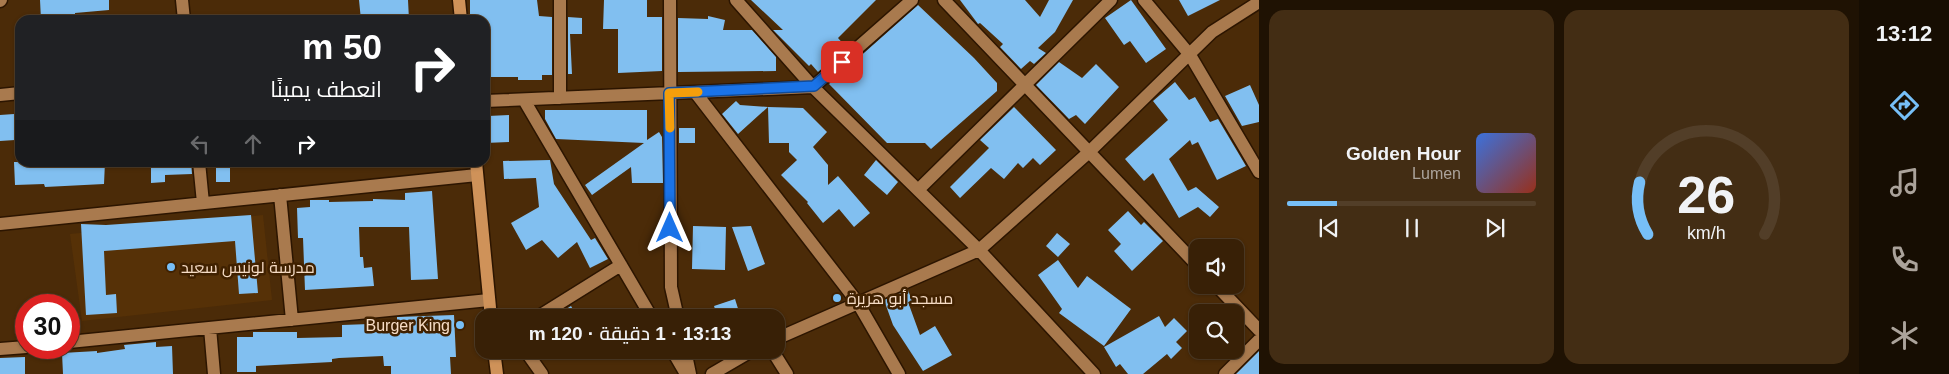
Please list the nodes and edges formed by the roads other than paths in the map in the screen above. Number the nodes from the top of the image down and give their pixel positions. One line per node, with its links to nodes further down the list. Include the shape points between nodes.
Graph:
1 (182, 0): 11 (street)
2 (459, 0): 12 (main road)
3 (560, 0): 20 (street)
4 (670, 0): 17 (street)
5 (736, 0): 14 (street)
6 (912, 0): 14 (street)
7 (944, 0): 15 (street)
8 (1111, 0): 15 (street)
9 (1144, 0): 13 (street)
10 (1259, 2): 13 (street, via 1212,32)
11 (184, 15)
12 (460, 15)
13 (1190, 55): 23 (street); 26 (street)
14 (814, 86): 16 (street); 27 (street)
15 (1024, 86): 23 (street); 27 (street)
16 (695, 92): 17 (street); 36 (street)
17 (669, 93): 20 (street); 40 (street, via 671,287)
18 (15, 94): 19 (street)
19 (0, 95)
20 (560, 98): 21 (street)
21 (524, 100): 22 (street); 33 (street)
22 (490, 102)
23 (1088, 153): 31 (street); 32 (street)
24 (199, 167): 29 (street)
25 (476, 169): 28 (street); 35 (main road)
26 (1259, 172)
27 (918, 190): 31 (street)
28 (280, 195): 29 (street); 41 (street)
29 (203, 203): 30 (street)
30 (0, 224)
31 (979, 250): 36 (street); 63 (street)
32 (1189, 257)
33 (622, 265): 38 (street); 39 (street)
34 (1225, 294): 43 (street)
35 (489, 300): 37 (main road); 41 (street)
36 (858, 303): 44 (street); 62 (street)
37 (490, 309)
38 (551, 309)
39 (647, 309)
40 (676, 309)
41 (292, 320): 42 (street)
42 (210, 328): 46 (street); 55 (street)
43 (1259, 330)
44 (785, 335)
45 (1259, 340): 64 (street)
46 (80, 341)
47 (15, 348): 48 (street)
48 (0, 350)
49 (495, 359): 56 (main road)
50 (531, 359): 57 (street)
51 (677, 359): 58 (street)
52 (687, 359): 59 (street)
53 (738, 359): 60 (street)
54 (778, 359): 61 (street)
55 (214, 374)
56 (496, 374)
57 (542, 374)
58 (686, 374)
59 (690, 374)
60 (712, 374)
61 (787, 374)
62 (899, 374)
63 (1094, 374)
64 (1225, 374)

